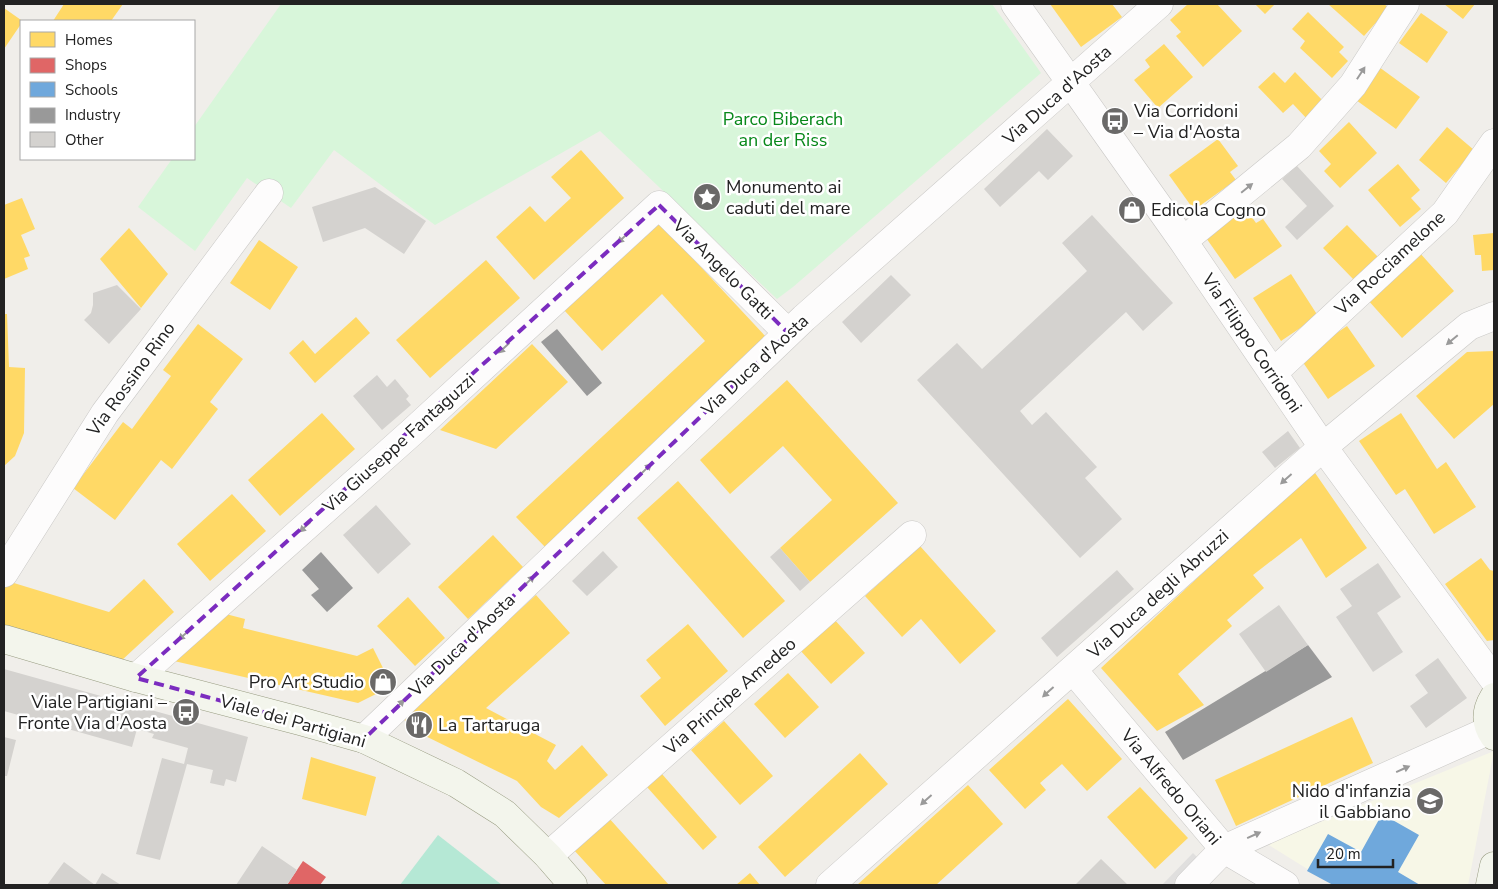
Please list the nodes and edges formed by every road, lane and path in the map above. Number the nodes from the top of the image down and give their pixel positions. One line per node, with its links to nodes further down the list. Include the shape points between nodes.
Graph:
1 (1015, 4): 4 (street, Via Filippo Corridoni)
2 (1159, 4): 4 (street, Via Duca d'Aosta)
3 (1405, 4): 8 (street, one-way to 3, via 1298,146 1353,85)
4 (1070, 84): 8 (street, Via Filippo Corridoni); 10 (street, Via Duca d'Aosta)
5 (1494, 143): 11 (street, Via Rocciamelone, via 1444,213)
6 (269, 192): 14 (street, Via Rossino Rino, via 105,413)
7 (659, 205): 10 (street, Via Angelo Gatti); 17 (street, Via Giuseppe Fantaguzzi, one-way to 17, via 412,432)
8 (1182, 241): 11 (street, Via Filippo Corridoni)
9 (1494, 316): 12 (street, Via Duca degli Abruzzi, one-way to 12, via 1469,326)
10 (788, 333): 21 (street, Via Duca d'Aosta, one-way to 10)
11 (1273, 373): 12 (street, Via Filippo Corridoni)
12 (1323, 447): 16 (street, Via Duca degli Abruzzi, one-way to 16); 18 (street, Via Filippo Corridoni)
13 (912, 535): 23 (street, Via Principe Amedeo)
14 (4, 573)
15 (4, 639): 17 (street, Viale dei Partigiani)
16 (1073, 670): 22 (street, Via Alfredo Oriani); 26 (street, Via Duca degli Abruzzi, one-way to 26)
17 (136, 678): 21 (street, Viale dei Partigiani)
18 (1494, 680)
19 (1494, 697): 20 (street, via 1488,712)
20 (1492, 733): 22 (street, one-way to 20)
21 (364, 739): 23 (street, Viale dei Partigiani, via 456,783 505,814)
22 (1224, 849): 27 (street); 28 (street, Via Alfredo Oriani)
23 (548, 856): 25 (street, Viale dei Partigiani)
24 (1494, 866): 29 (street)
25 (573, 885)
26 (830, 885)
27 (1189, 885)
28 (1285, 885)
29 (1490, 885)

